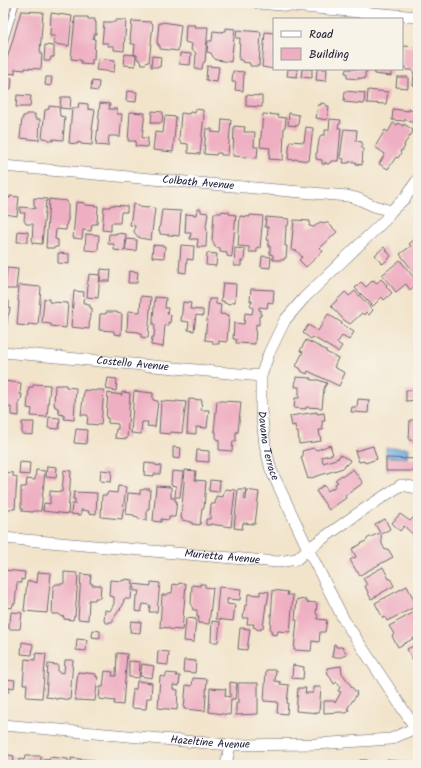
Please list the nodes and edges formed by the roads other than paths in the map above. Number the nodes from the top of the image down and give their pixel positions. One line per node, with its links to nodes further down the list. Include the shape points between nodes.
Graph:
1 (16, 3): 4 (lane)
2 (258, 3): 3 (street)
3 (418, 17)
4 (3, 46)
5 (3, 166): 7 (street, Colbath Avenue, via 347,196)
6 (418, 179): 7 (street, Davana Terrace, via 405,198)
7 (391, 211): 9 (street, Davana Terrace, via 285,320)
8 (3, 352): 9 (street, Costello Avenue)
9 (262, 376): 12 (street, Davana Terrace, via 261,410 271,470)
10 (418, 488): 12 (street, Murietta Avenue, via 401,485)
11 (3, 538): 12 (street, Murietta Avenue, via 278,562 297,559)
12 (308, 549): 14 (street, Davana Terrace, via 344,620)
13 (3, 724): 15 (street, Hazeltine Avenue)
14 (416, 730): 15 (street, Hazeltine Avenue, via 391,739 316,744)
15 (230, 745): 16 (street)
16 (226, 765)

